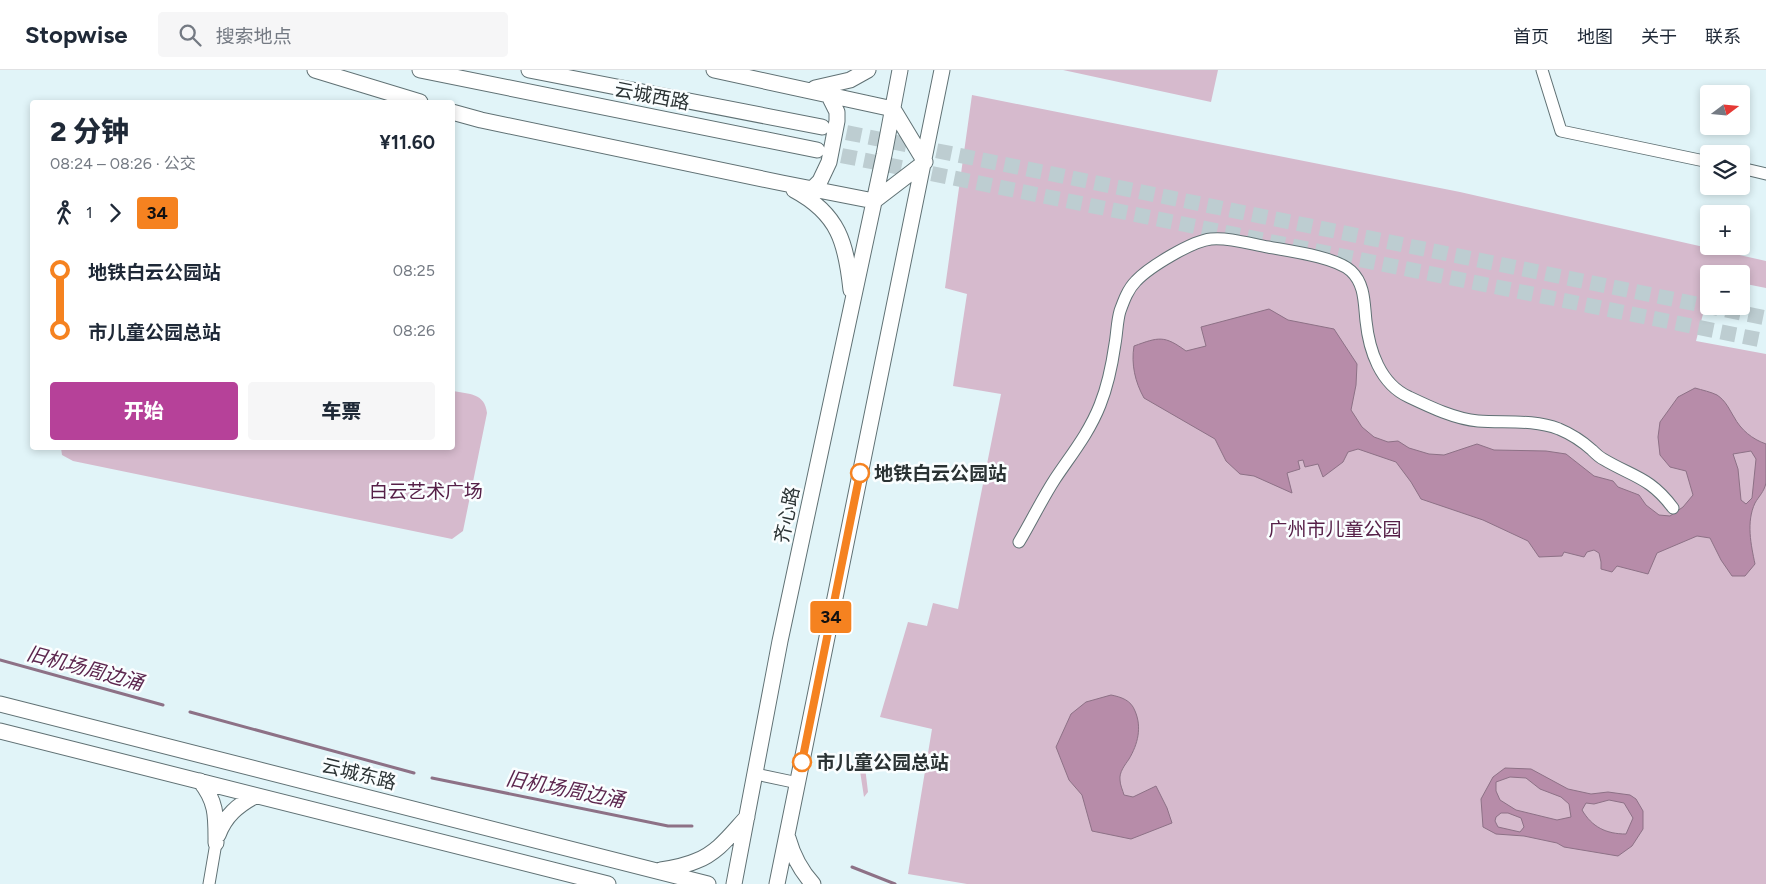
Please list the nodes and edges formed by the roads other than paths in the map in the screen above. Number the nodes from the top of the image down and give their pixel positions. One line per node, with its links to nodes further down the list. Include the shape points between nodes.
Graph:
1 (316, 70): 11 (main road)
2 (420, 70): 15 (main road, 云城西路)
3 (529, 70): 14 (main road, 云城西路)
4 (714, 70): 9 (main road)
5 (868, 70): 9 (main road, via 850,80)
6 (900, 70): 12 (main road, 齐心路)
7 (942, 70): 17 (main road)
8 (1542, 70): 16 (street, via 1561,131)
9 (808, 89): 10 (main road)
10 (828, 94): 12 (main road); 21 (main road, via 838,112 838,121 829,162 820,181)
11 (414, 100)
12 (893, 109): 17 (main road); 22 (main road, 齐心路)
13 (455, 113): 20 (main road)
14 (822, 128)
15 (817, 150)
16 (1700, 160)
17 (924, 162): 22 (main road); 30 (main road)
18 (1750, 170): 19 (street)
19 (1766, 174)
20 (782, 183): 21 (main road); 23 (main road, via 815,202 832,220 848,262)
21 (812, 189): 22 (main road)
22 (874, 200): 23 (main road, 齐心路)
23 (852, 304): 28 (main road, 齐心路, via 780,641)
24 (1673, 508): 25 (street, via 1656,488 1601,458 1574,436 1559,429 1536,423 1475,420 1405,396 1377,364 1370,349 1361,286 1342,264 1214,238 1200,241 1159,263 1129,290 1119,314 1111,370 1100,406 1084,438 1054,481)
25 (1019, 542)
26 (0, 704): 31 (main road, 云城东路)
27 (0, 731): 29 (main road)
28 (756, 774): 30 (street); 34 (main road, 齐心路)
29 (200, 781): 32 (main road); 36 (main road, via 213,800)
30 (798, 783): 35 (main road)
31 (334, 788): 33 (main road); 37 (main road, 云城东路)
32 (255, 796): 33 (main road); 36 (main road, via 226,818)
33 (328, 813): 39 (main road)
34 (748, 816): 38 (main road, via 710,854 688,864); 43 (main road, 齐心路)
35 (787, 836): 44 (main road); 45 (main road, via 793,856)
36 (216, 843): 40 (street)
37 (596, 855): 38 (main road, 云城东路); 39 (main road)
38 (659, 871): 42 (main road, 云城东路)
39 (590, 880): 41 (main road)
40 (209, 884)
41 (608, 884)
42 (708, 884)
43 (734, 884)
44 (777, 884)
45 (813, 884)

